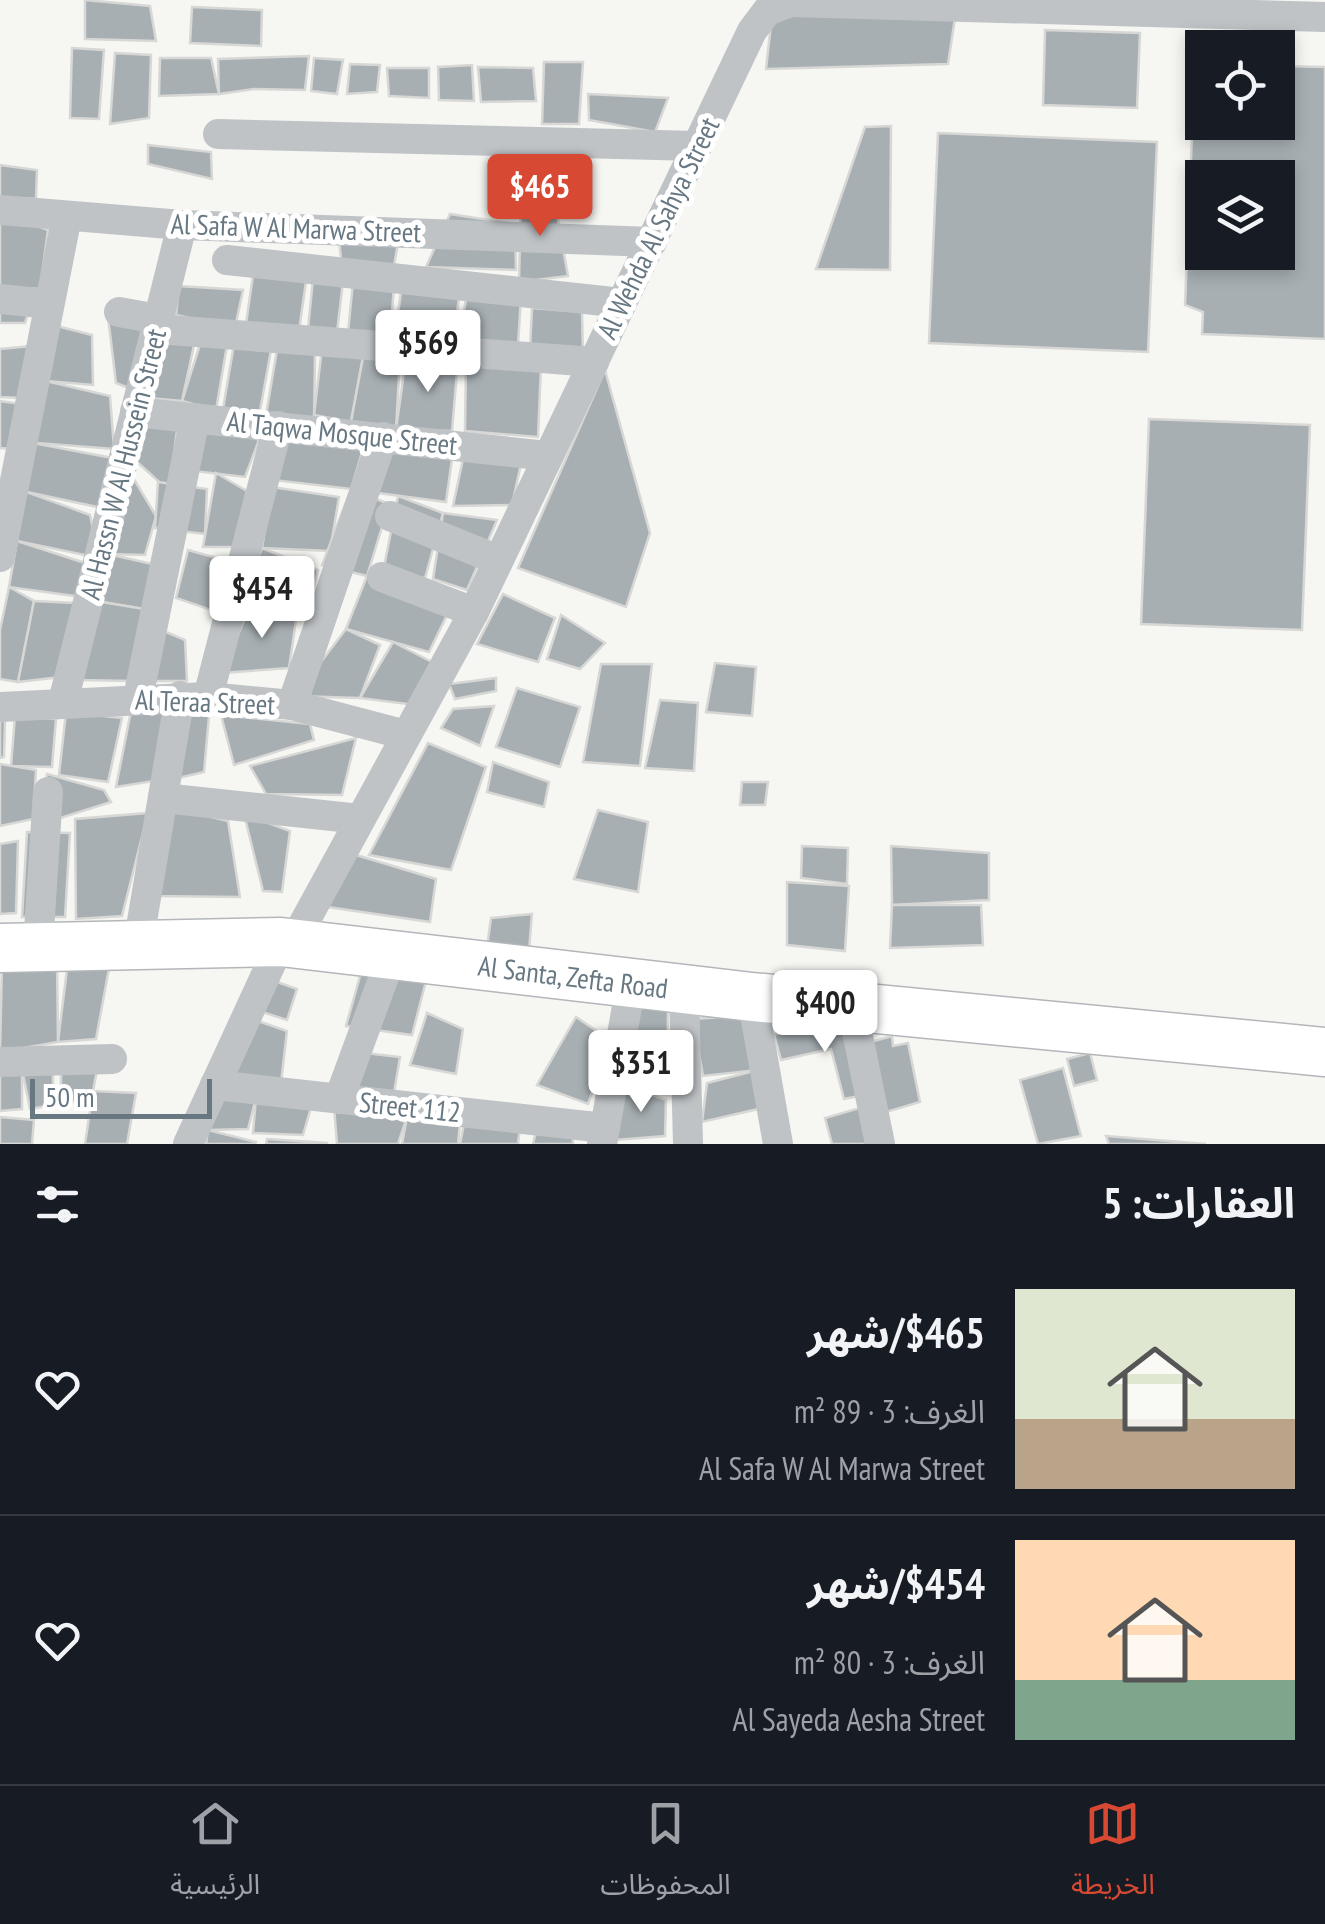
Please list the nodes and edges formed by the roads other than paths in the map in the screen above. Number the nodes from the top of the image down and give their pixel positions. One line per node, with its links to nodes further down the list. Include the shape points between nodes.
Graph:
1 (833, 2): 2 (street, Al Wehda Al Sahya Street); 6 (street, Al Wehda Al Sahya Street, via 791,2 767,11)
2 (947, 3): 3 (street, Al Wehda Al Sahya Street)
3 (1054, 5): 4 (street, Al Wehda Al Sahya Street)
4 (1325, 17)
5 (218, 134): 6 (street)
6 (698, 146): 10 (street, Al Wehda Al Sahya Street)
7 (0, 210): 8 (street, Al Safa W Al Marwa Street)
8 (67, 216): 9 (street, Al Safa W Al Marwa Street); 14 (street)
9 (182, 225): 10 (street, Al Safa W Al Marwa Street); 16 (street, Al Hassn W Al Hussein Street)
10 (652, 242): 13 (street, Al Wehda Al Sahya Street)
11 (227, 260): 13 (street)
12 (0, 299): 14 (street)
13 (622, 303): 17 (street, Al Wehda Al Sahya Street)
14 (50, 304): 24 (street)
15 (119, 312): 16 (street)
16 (157, 324): 17 (street); 18 (street, Al Hassn W Al Hussein Street)
17 (594, 362): 22 (street, Al Wehda Al Sahya Street)
18 (135, 412): 19 (street, Al Taqwa Mosque Street); 30 (street, Al Hassn W Al Hussein Street)
19 (195, 418): 20 (street, Al Taqwa Mosque Street); 29 (street)
20 (278, 426): 21 (street, Al Taqwa Mosque Street); 28 (street)
21 (383, 436): 22 (street, Al Taqwa Mosque Street); 31 (street)
22 (548, 456): 25 (street, Al Wehda Al Sahya Street)
23 (390, 516): 25 (street)
24 (0, 557)
25 (498, 560): 27 (street, Al Wehda Al Sahya Street)
26 (382, 577): 27 (street)
27 (474, 612): 33 (street, Al Wehda Al Sahya Street)
28 (194, 696): 29 (street, Al Teraa Street); 31 (street, Al Teraa Street); 35 (street)
29 (138, 698): 30 (street, Al Teraa Street)
30 (63, 702): 32 (street, Al Teraa Street)
31 (292, 705): 33 (street, Al Teraa Street)
32 (0, 707)
33 (406, 735): 36 (street, Al Wehda Al Sahya Street)
34 (48, 792): 39 (street)
35 (163, 798): 36 (street); 38 (street)
36 (360, 819): 37 (street, Al Wehda Al Sahya Street)
37 (286, 943): 38 (main road, Al Santa, Zefta Road); 40 (main road, Al Santa, Zefta Road); 48 (street, Al Wehda Al Sahya Street)
38 (138, 945): 39 (main road, Al Santa, Zefta Road)
39 (19, 948)
40 (392, 955): 41 (main road, Al Santa, Zefta Road); 49 (street)
41 (631, 984): 42 (main road, Al Santa, Zefta Road); 50 (street)
42 (684, 990): 43 (main road, Al Santa, Zefta Road); 52 (street)
43 (752, 997): 44 (main road, Al Santa, Zefta Road); 53 (street)
44 (852, 1007): 45 (main road, Al Santa, Zefta Road); 54 (street)
45 (1325, 1052)
46 (112, 1059): 47 (street)
47 (0, 1062)
48 (215, 1086): 49 (street, Street 112); 51 (street, Al Wehda Al Sahya Street)
49 (338, 1099): 50 (street, Street 112)
50 (604, 1136)
51 (188, 1144)
52 (688, 1144)
53 (778, 1144)
54 (880, 1144)

